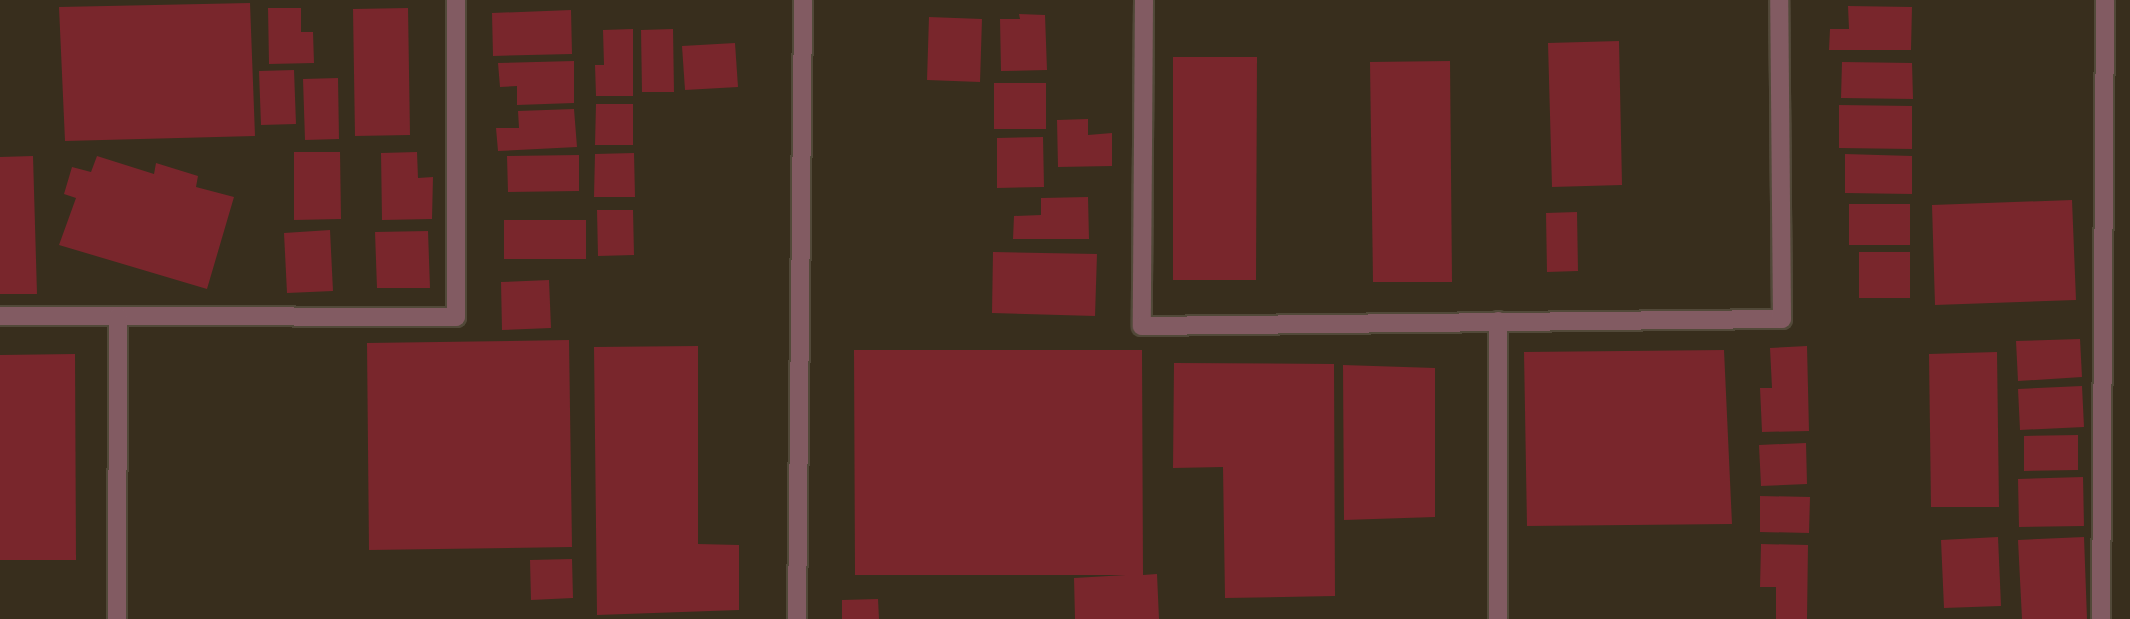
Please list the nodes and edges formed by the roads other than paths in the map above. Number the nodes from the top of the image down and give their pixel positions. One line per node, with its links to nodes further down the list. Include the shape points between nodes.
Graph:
1 (456, 0): 7 (street, via 456,317)
2 (803, 0): 10 (street)
3 (1144, 0): 8 (street, via 1142,326)
4 (1779, 0): 8 (street, via 1782,319)
5 (2105, 0): 12 (street)
6 (0, 316): 7 (street)
7 (118, 316): 9 (street)
8 (1497, 321): 11 (street)
9 (117, 619)
10 (797, 619)
11 (1498, 619)
12 (2101, 619)

